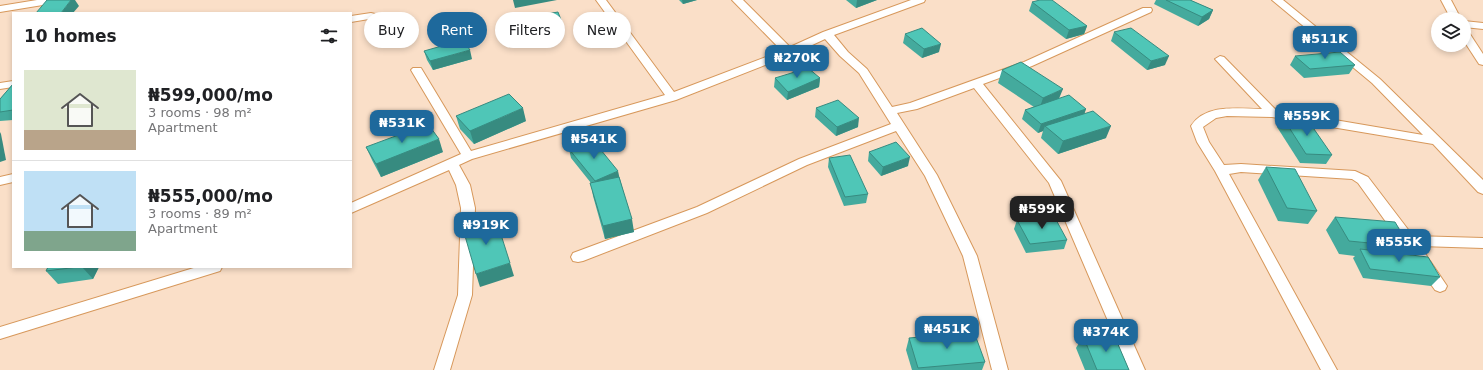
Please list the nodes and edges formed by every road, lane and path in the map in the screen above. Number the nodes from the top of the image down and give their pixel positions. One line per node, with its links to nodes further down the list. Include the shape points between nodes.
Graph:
1 (55, 0): 9 (street)
2 (601, 0): 25 (street)
3 (737, 0): 18 (street)
4 (891, 0): 8 (street)
5 (920, 0): 8 (street)
6 (1277, 0): 29 (street, via 1376,81)
7 (1446, 0): 11 (street)
8 (903, 7): 16 (street)
9 (0, 9)
10 (1147, 10): 23 (street, via 1028,64)
11 (1452, 12)
12 (364, 17): 13 (street)
13 (352, 19)
14 (1471, 25): 15 (street)
15 (1483, 26)
16 (827, 34): 18 (street); 26 (street, via 844,54 864,71)
17 (1471, 44): 20 (street)
18 (789, 52): 25 (street)
19 (1220, 59): 27 (street)
20 (1483, 62)
21 (417, 70): 30 (street)
22 (12, 84): 24 (street)
23 (977, 84): 26 (street); 45 (street, via 1055,181)
24 (0, 86)
25 (672, 97): 30 (street)
26 (891, 111): 28 (street)
27 (1272, 113): 29 (street); 32 (street, via 1227,112 1212,115 1197,126 1211,156)
28 (899, 125): 39 (street, via 803,162 702,210); 44 (street, via 931,175 970,256)
29 (1437, 141): 35 (street)
30 (468, 156): 31 (street)
31 (452, 163): 36 (street); 43 (street, via 463,185 468,208 465,295)
32 (1221, 170): 37 (street, via 1241,168 1355,175 1363,180); 46 (street)
33 (12, 178): 34 (street)
34 (0, 181)
35 (1483, 188)
36 (352, 208)
37 (1409, 241): 38 (street); 41 (street)
38 (1483, 244)
39 (578, 256)
40 (212, 268): 42 (street)
41 (1440, 286)
42 (0, 333)
43 (442, 370)
44 (1000, 370)
45 (1137, 370)
46 (1329, 370)

